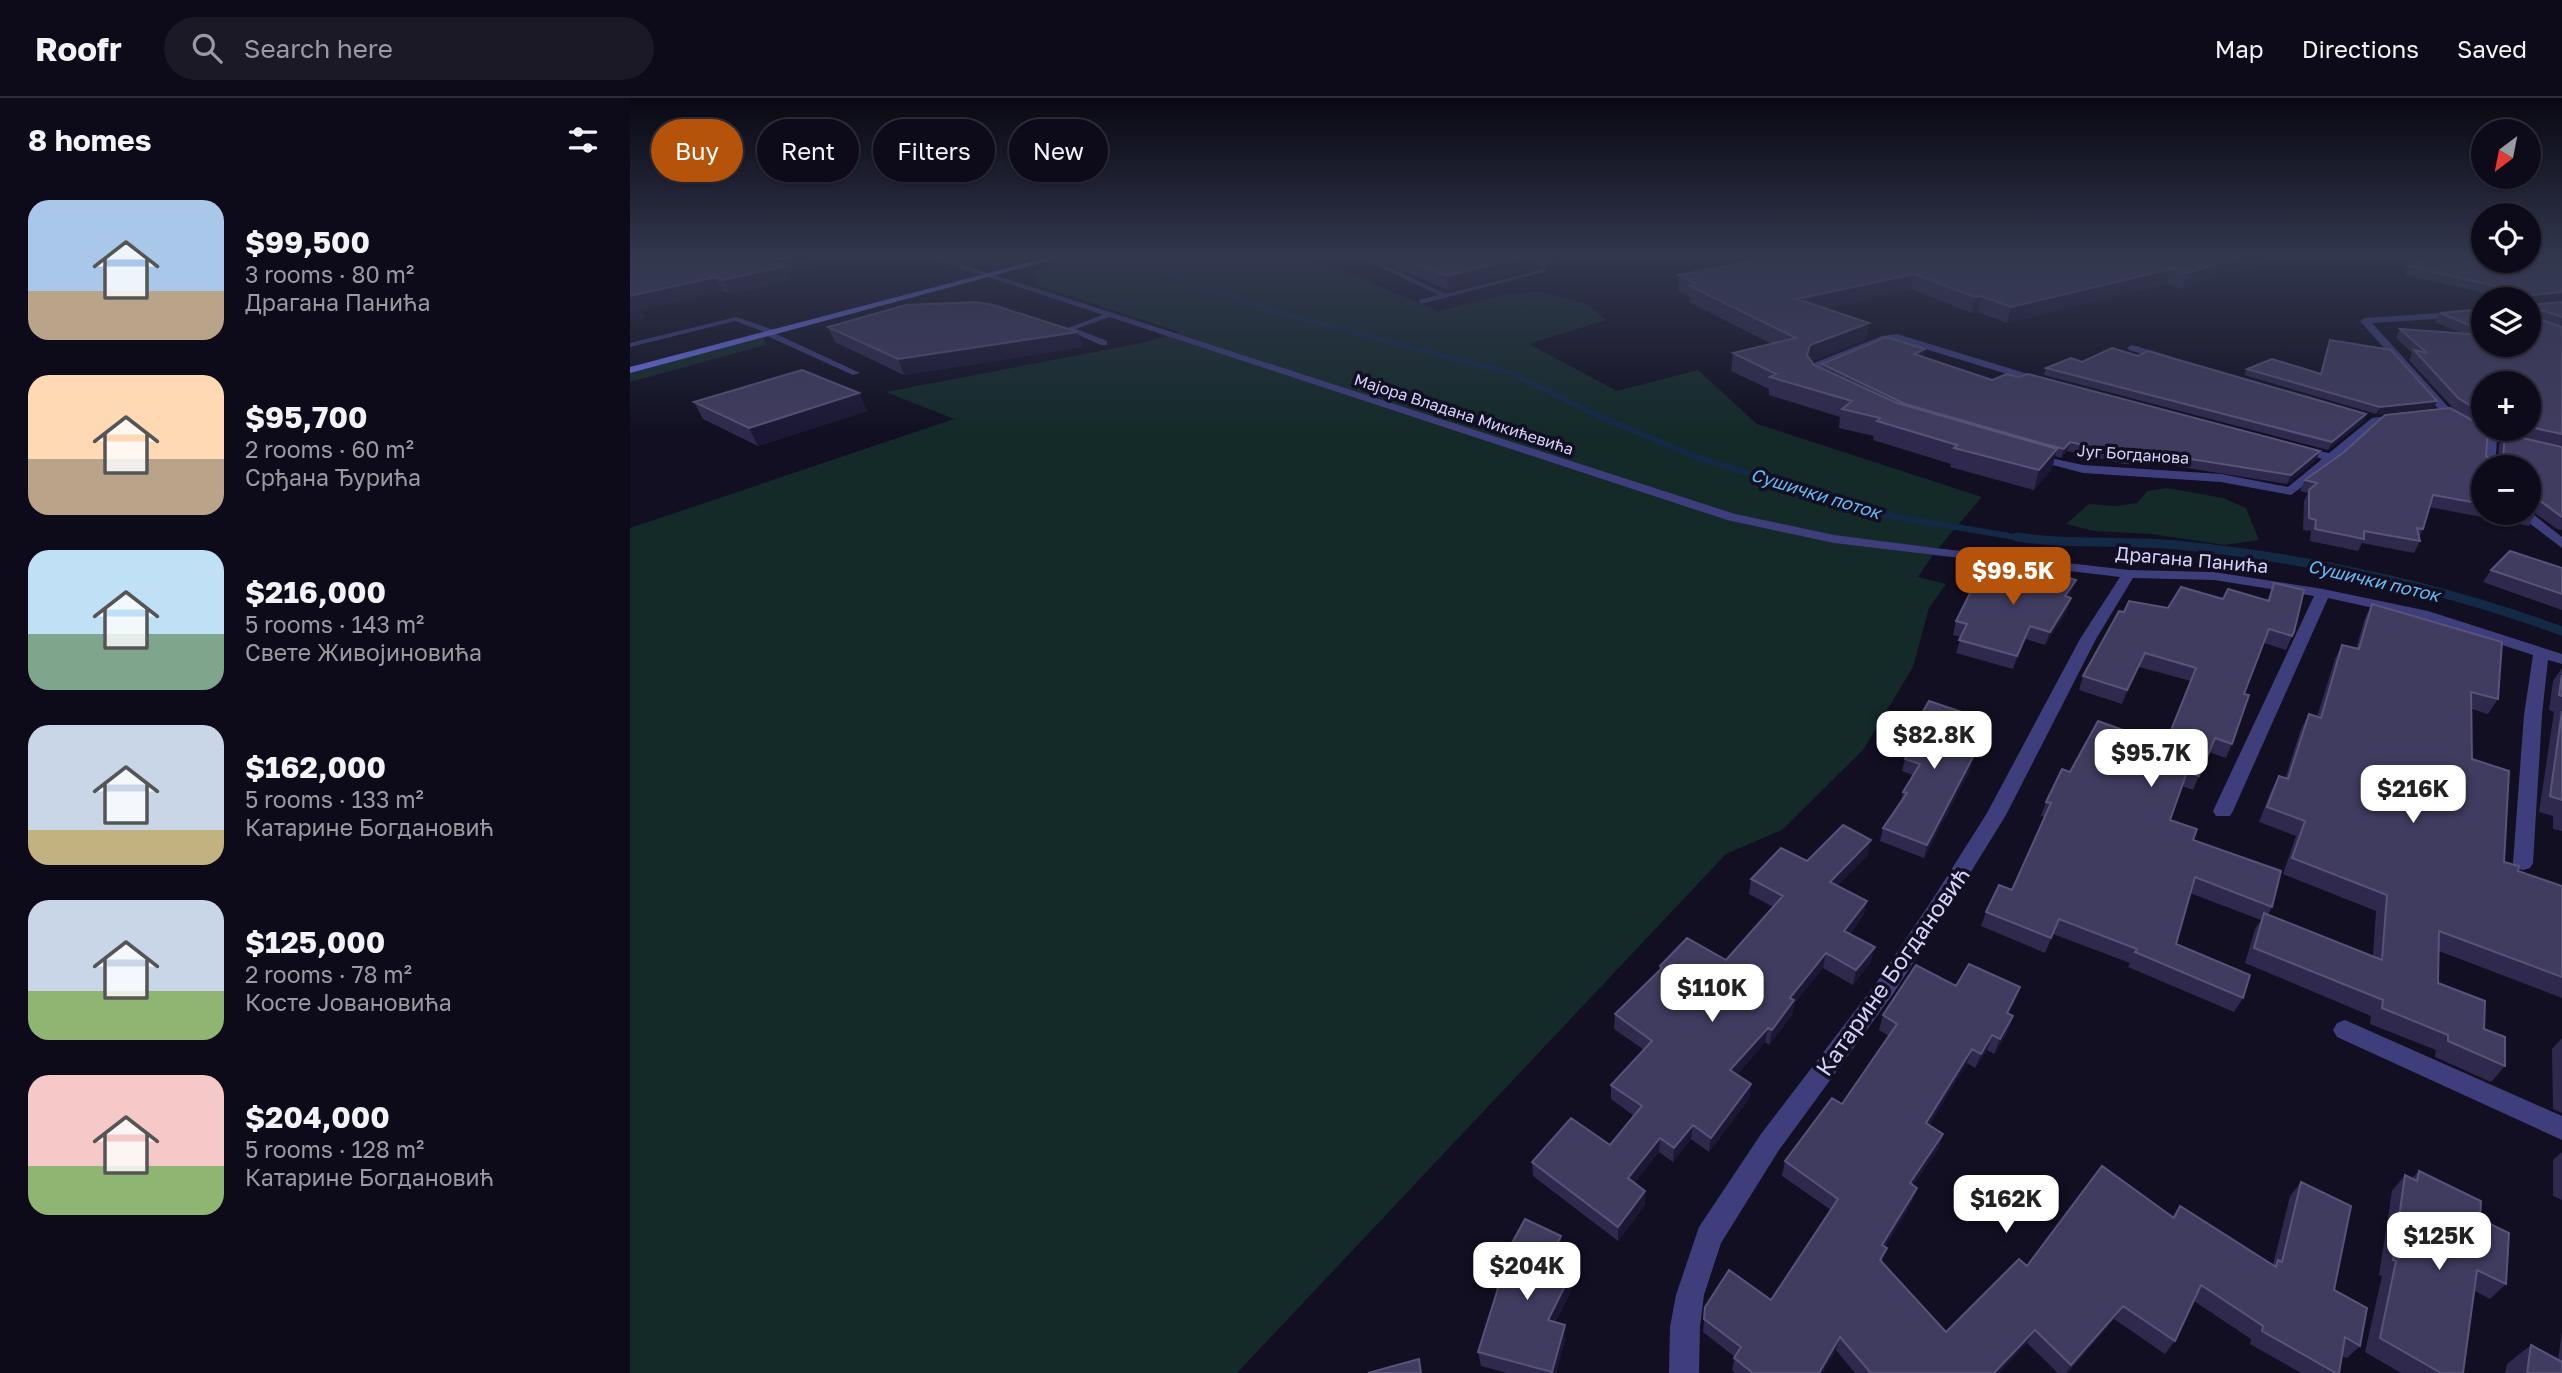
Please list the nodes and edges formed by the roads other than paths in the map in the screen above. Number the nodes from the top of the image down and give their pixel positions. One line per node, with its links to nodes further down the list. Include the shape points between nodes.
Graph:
1 (836, 316): 7 (street)
2 (1110, 316): 6 (lane)
3 (1113, 316): 27 (street, Мајора Владана Микићевића, via 1732,517 1834,539)
4 (2446, 316): 19 (street, via 2365,321 2441,413)
5 (1057, 326): 6 (lane)
6 (1069, 329): 8 (lane)
7 (769, 333): 9 (lane, via 736,319); 12 (street); 13 (lane)
8 (1104, 343)
9 (630, 345)
10 (2132, 348): 11 (street)
11 (2184, 363)
12 (630, 370)
13 (856, 373)
14 (1828, 383): 15 (street, via 1813,374 1813,367 1897,337)
15 (2062, 387)
16 (2363, 416): 18 (street)
17 (2412, 416): 18 (street)
18 (2376, 420): 24 (street, Југ Богданова)
19 (2471, 428)
20 (2505, 441): 22 (street)
21 (2281, 443): 24 (street)
22 (2562, 453)
23 (2018, 454): 24 (street, Југ Богданова, via 2083,468 2188,473 2291,491)
24 (2333, 458)
25 (2539, 525): 26 (street)
26 (2562, 544)
27 (1935, 552): 28 (street, Драгана Панића)
28 (2129, 574): 29 (street, Драгана Панића, via 2214,576); 36 (street, Катарине Богдановић, via 2088,639 1996,815 1941,903 1885,988 1770,1142 1709,1237 1690,1295)
29 (2323, 593): 30 (street, Драгана Панића, via 2423,614); 32 (street)
30 (2541, 652): 31 (street, Драгана Панића); 33 (street)
31 (2562, 659)
32 (2223, 811)
33 (2523, 863)
34 (2346, 1030): 35 (street)
35 (2562, 1128)
36 (1684, 1373)

